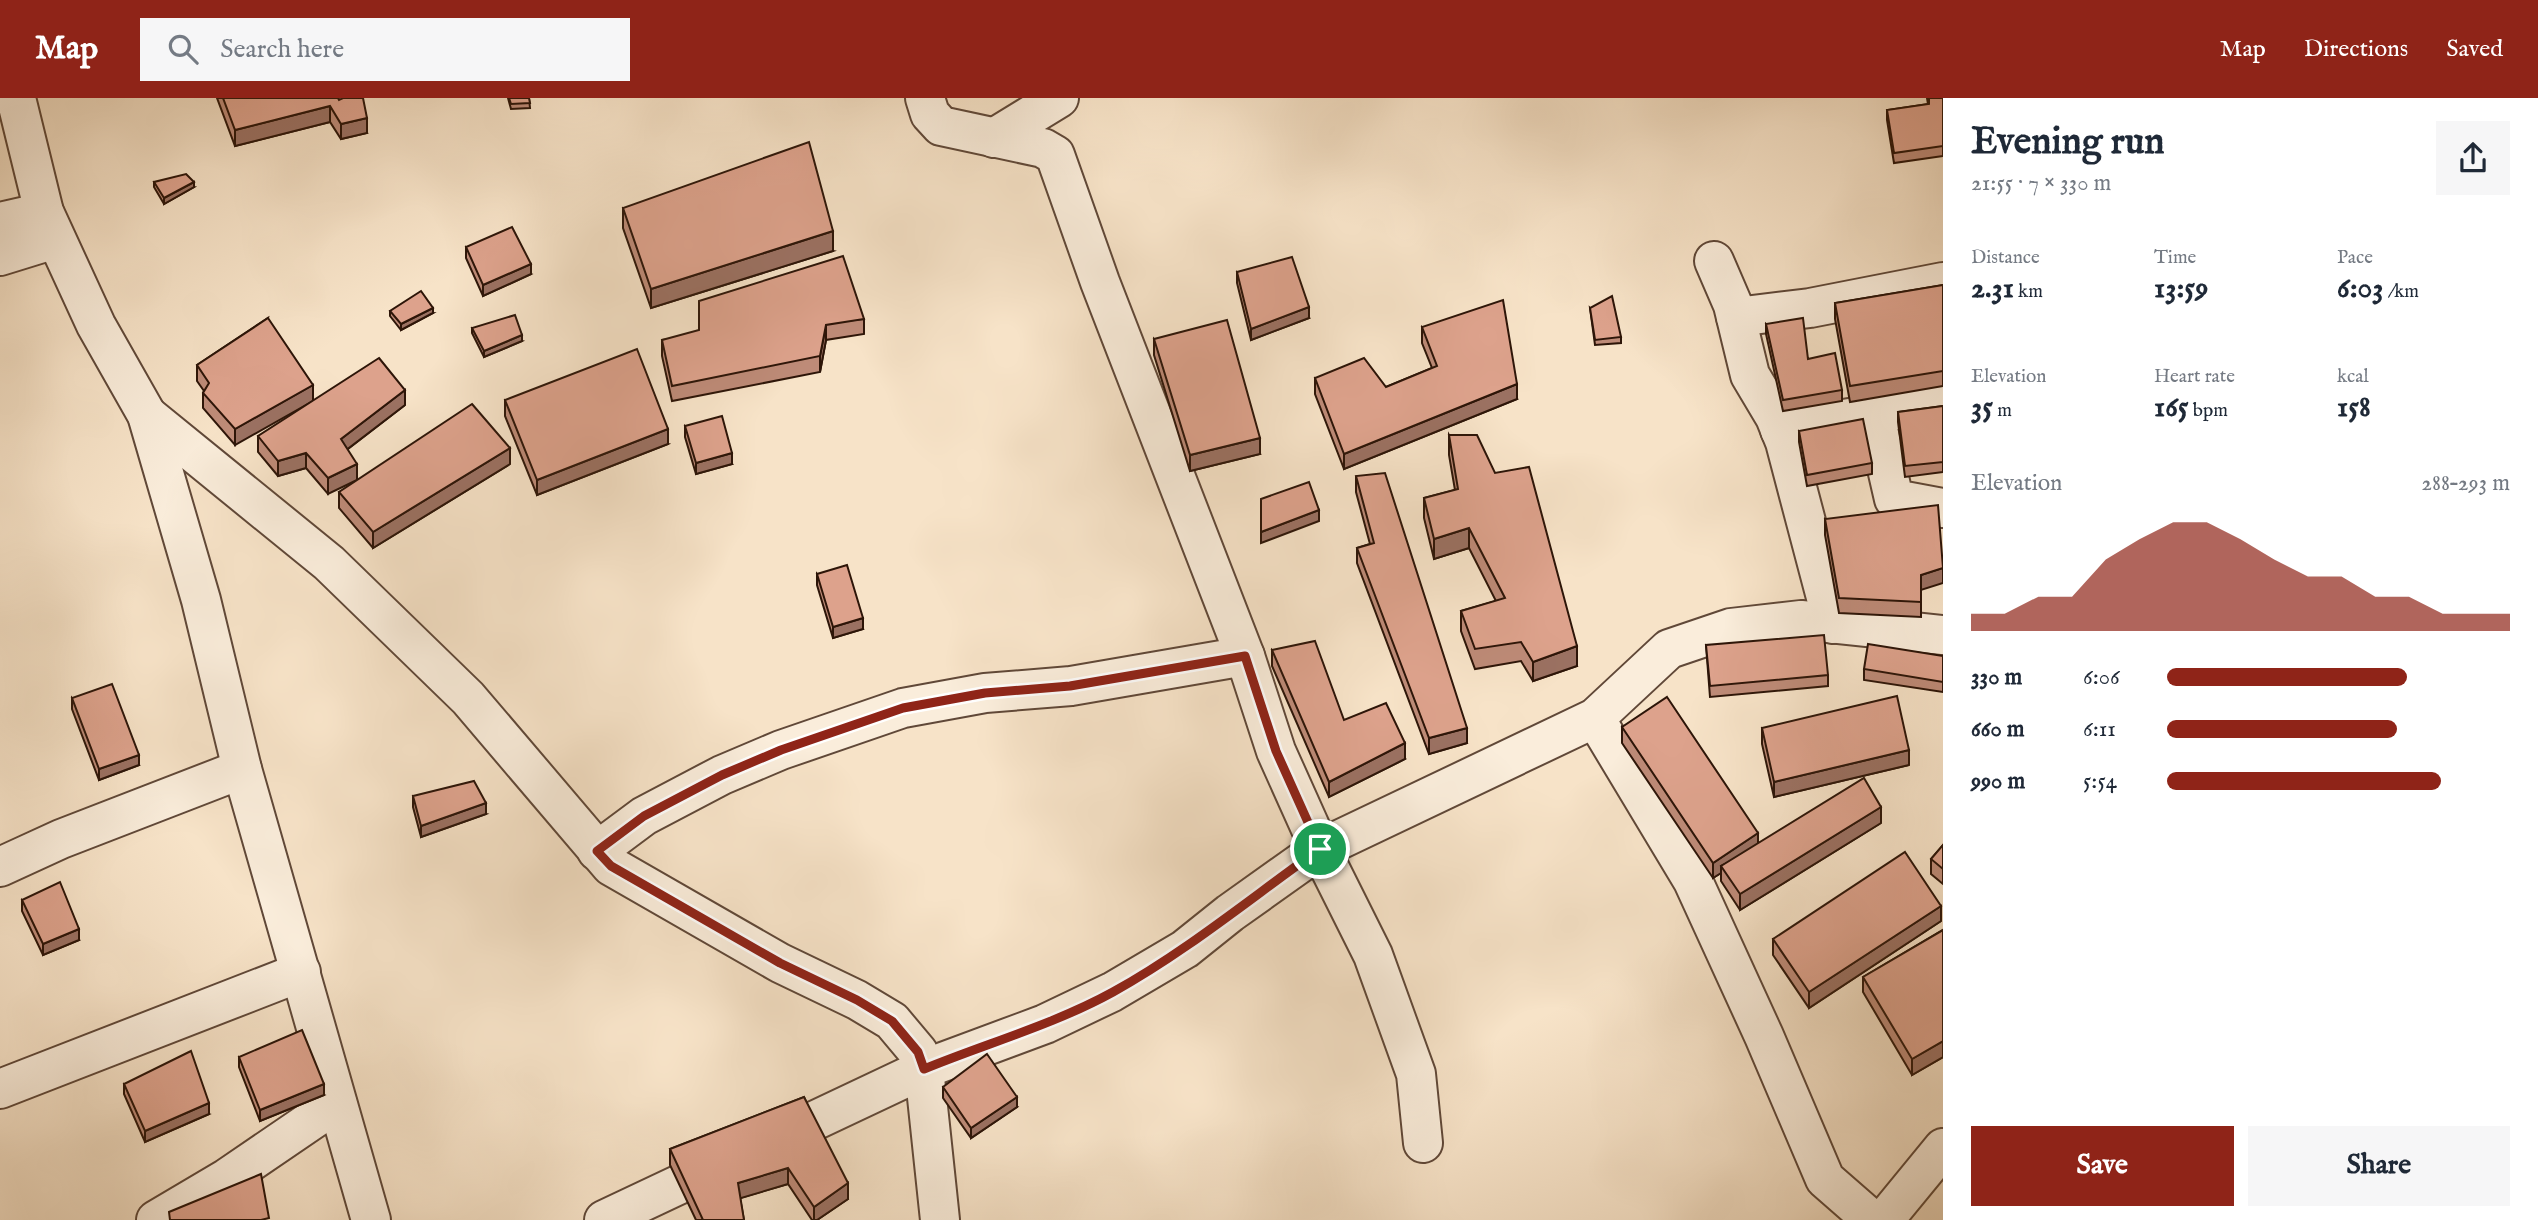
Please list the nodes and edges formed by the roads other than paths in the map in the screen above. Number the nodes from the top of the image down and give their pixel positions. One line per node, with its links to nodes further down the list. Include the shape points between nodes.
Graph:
1 (16, 98): 6 (street)
2 (925, 98): 4 (street, via 930,114 941,126)
3 (1059, 98): 4 (street)
4 (994, 138): 18 (street, via 1043,148 1055,155)
5 (0, 222): 6 (street)
6 (49, 225): 7 (street); 13 (street, via 96,325)
7 (0, 256)
8 (1714, 261): 10 (street)
9 (1943, 282): 10 (street)
10 (1736, 317): 14 (street, via 1750,375)
11 (1943, 402): 12 (street)
12 (1874, 412): 14 (street); 15 (street, via 1894,499)
13 (147, 415): 20 (street, via 201,600); 22 (street, via 339,572 468,698)
14 (1780, 430): 16 (street)
15 (1943, 508)
16 (1833, 624): 17 (street); 19 (street, via 1801,620 1731,628 1669,649)
17 (1943, 635)
18 (1245, 656): 21 (street, via 1276,751); 22 (street, via 903,708 722,775 644,816)
19 (1595, 718): 21 (street); 34 (street, via 1693,881 1825,1179)
20 (242, 769): 23 (street); 24 (street)
21 (1320, 849): 25 (street, via 1185,949 1112,992 1045,1024); 28 (street, via 1373,955 1416,1074)
22 (597, 851): 25 (street, via 623,873 892,1021 918,1052)
23 (0, 867)
24 (301, 972): 26 (street); 27 (street)
25 (924, 1069): 32 (street); 33 (street)
26 (0, 1089)
27 (337, 1103): 30 (street); 31 (street)
28 (1423, 1143)
29 (1943, 1148): 35 (street)
30 (156, 1220)
31 (371, 1220)
32 (604, 1220)
33 (940, 1220)
34 (1872, 1220)
35 (1884, 1220)

